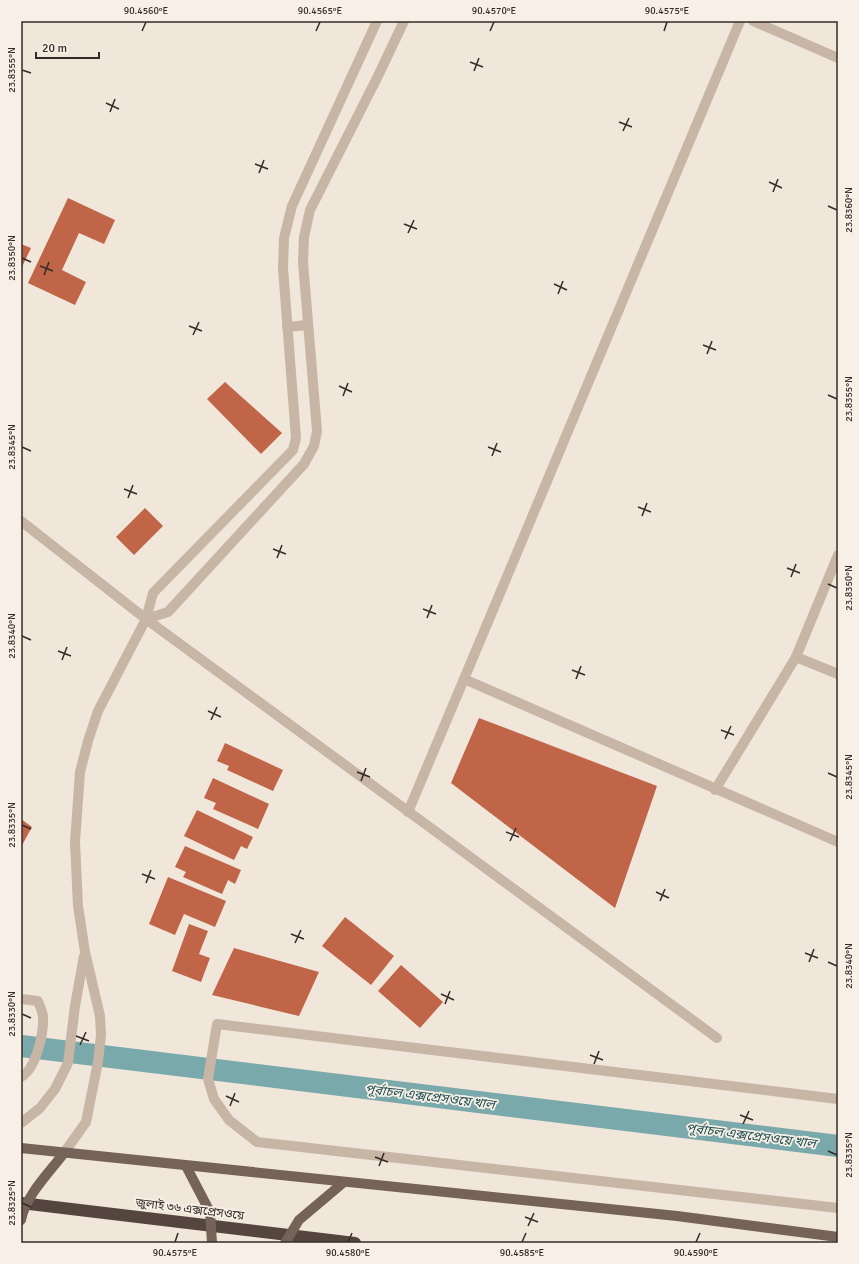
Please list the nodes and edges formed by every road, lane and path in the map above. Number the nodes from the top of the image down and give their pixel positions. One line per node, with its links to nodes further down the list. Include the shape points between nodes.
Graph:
1 (377, 21): 7 (street, via 292,206 284,238 283,268)
2 (404, 21): 6 (street, via 310,210 304,237)
3 (740, 21): 13 (street)
4 (753, 21): 5 (street)
5 (838, 58)
6 (308, 325): 7 (street); 10 (street, via 317,431 314,446 304,464 168,612)
7 (287, 327): 10 (street, via 296,438 293,450 153,593)
8 (21, 522): 10 (street)
9 (838, 555): 11 (street)
10 (146, 619): 15 (street); 17 (street, via 98,711 80,772 75,842 78,906)
11 (796, 657): 12 (street); 14 (street)
12 (838, 674)
13 (464, 679): 14 (street); 15 (street)
14 (715, 790): 16 (street)
15 (408, 812): 19 (street)
16 (838, 842)
17 (85, 952): 22 (street, via 68,1063 55,1089 40,1108); 24 (street, via 100,1016 101,1035 86,1122)
18 (21, 999): 20 (street, via 38,1001 43,1016 37,1056 26,1075)
19 (717, 1038)
20 (21, 1077)
21 (838, 1099): 28 (street, via 217,1024 208,1079 214,1099 229,1120 257,1142)
22 (21, 1123)
23 (21, 1148): 24 (main road)
24 (64, 1153): 25 (main road); 29 (main road, bridge, via 36,1189 22,1213)
25 (186, 1166): 26 (main road); 31 (main road, bridge, via 210,1212)
26 (344, 1182): 30 (main road, via 677,1216); 32 (main road, bridge, via 299,1220)
27 (21, 1203): 33 (highway, জুলাই ৩৬ এক্সপ্রেসওয়ে)
28 (838, 1208)
29 (21, 1220)
30 (838, 1237)
31 (212, 1243)
32 (285, 1243)
33 (355, 1243)

